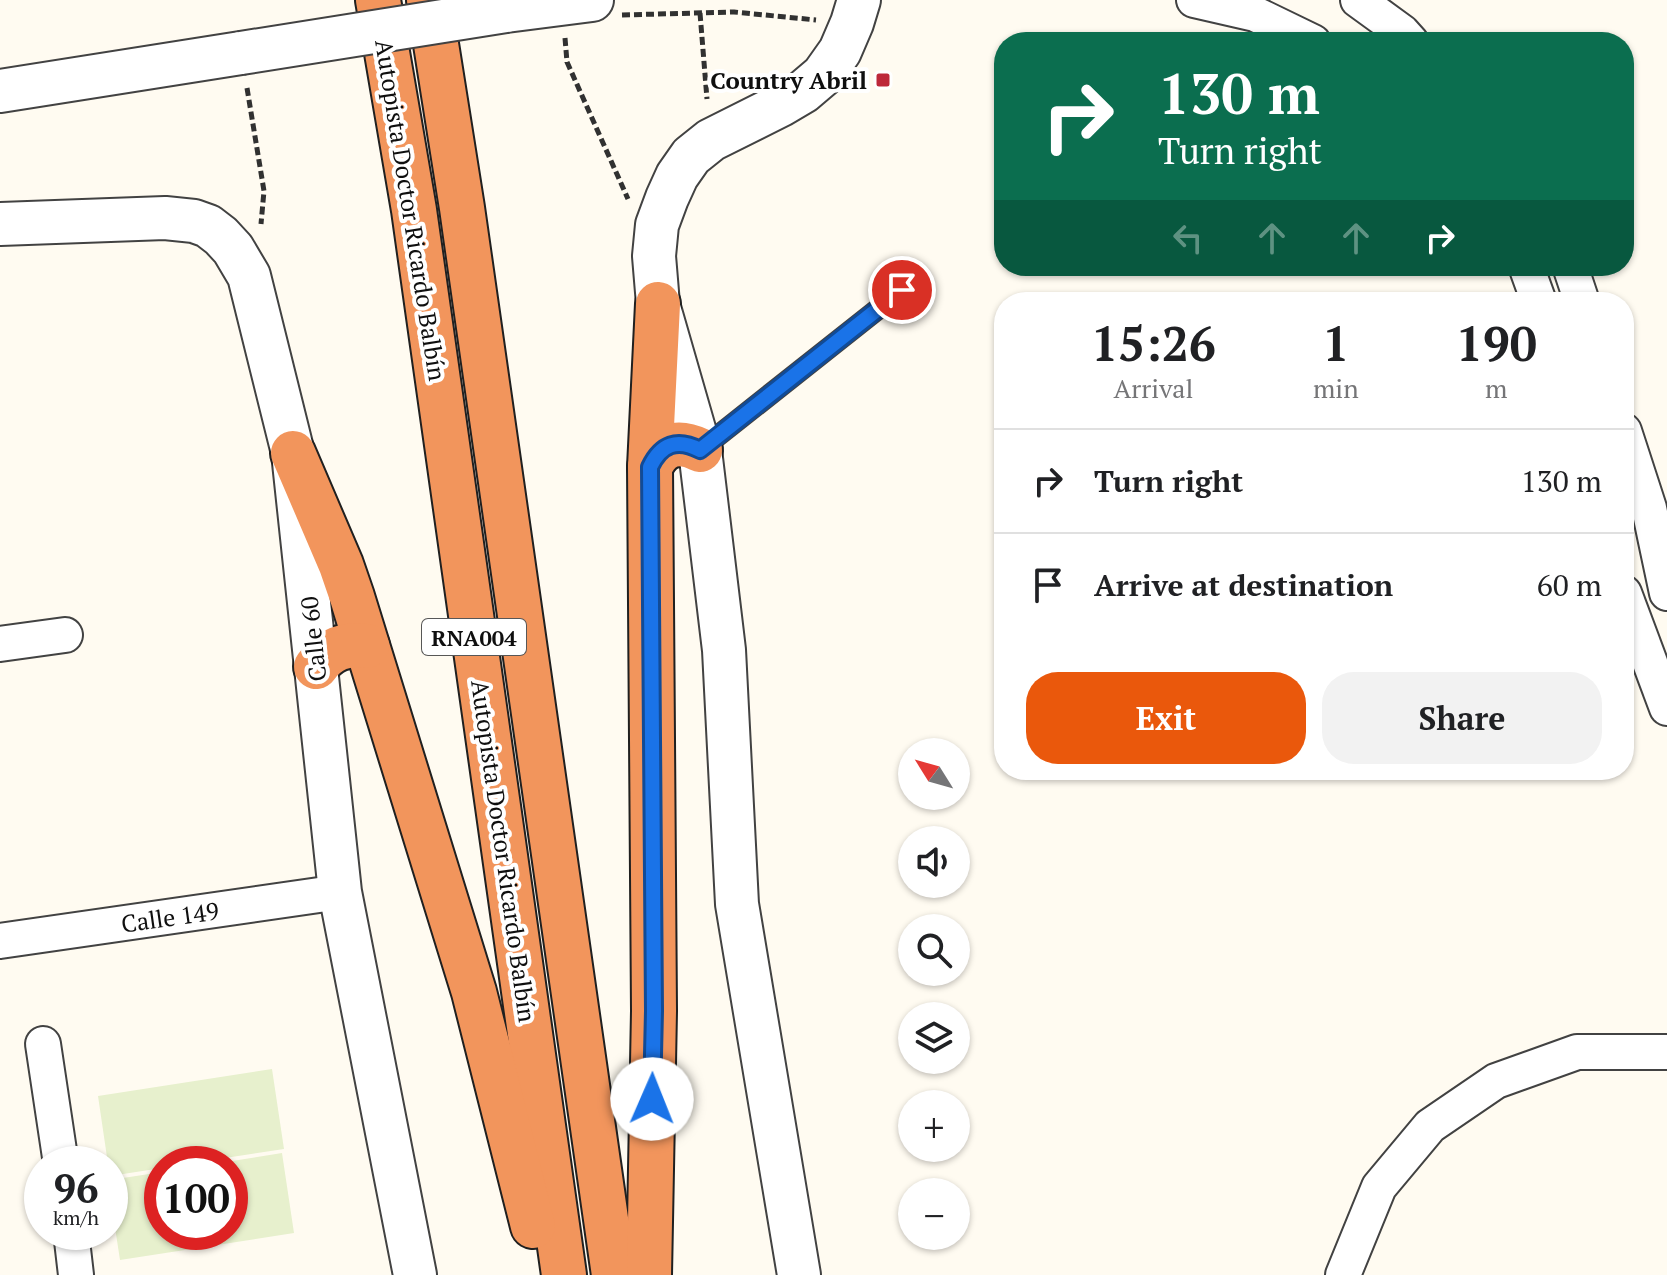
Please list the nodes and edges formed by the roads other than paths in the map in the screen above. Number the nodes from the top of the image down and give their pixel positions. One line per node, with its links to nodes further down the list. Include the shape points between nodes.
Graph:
1 (378, 0): 33 (highway, Autopista Doctor Ricardo Balbín / RNA004, via 414,210)
2 (429, 0): 34 (highway, Autopista Doctor Ricardo Balbín / RNA004)
3 (1194, 0): 7 (street, via 1255,14)
4 (1358, 0): 8 (street)
5 (600, 8): 9 (street, bridge, via 506,11 243,67)
6 (856, 12): 12 (street, via 823,75 781,105 711,140 677,176 657,225)
7 (1292, 32)
8 (1402, 32)
9 (0, 91)
10 (0, 224): 14 (street, Calle 60, via 165,218 194,221 221,236 249,276)
11 (902, 290): 13 (lane)
12 (658, 304): 13 (street); 16 (highway)
13 (700, 450): 16 (highway, via 689,444 665,448); 36 (street, via 724,650 737,904)
14 (293, 453): 21 (highway, via 341,565); 22 (street, Calle 60)
15 (1634, 462): 17 (street)
16 (650, 467): 35 (highway, via 654,1011)
17 (1667, 593)
18 (1634, 621): 23 (street)
19 (65, 635): 20 (street)
20 (0, 644)
21 (367, 646): 22 (highway, via 332,650); 32 (highway, via 474,992)
22 (316, 667): 24 (street, Calle 60)
23 (1667, 708)
24 (340, 892): 25 (street, Calle 149); 31 (street, Calle 60)
25 (0, 941)
26 (43, 1044): 28 (street)
27 (1667, 1052): 37 (street, via 1577,1052 1496,1081 1430,1126 1379,1187)
28 (58, 1146)
29 (73, 1250): 30 (street)
30 (76, 1275)
31 (415, 1275)
32 (545, 1275)
33 (564, 1275)
34 (614, 1275)
35 (649, 1275)
36 (799, 1275)
37 (1343, 1275)

